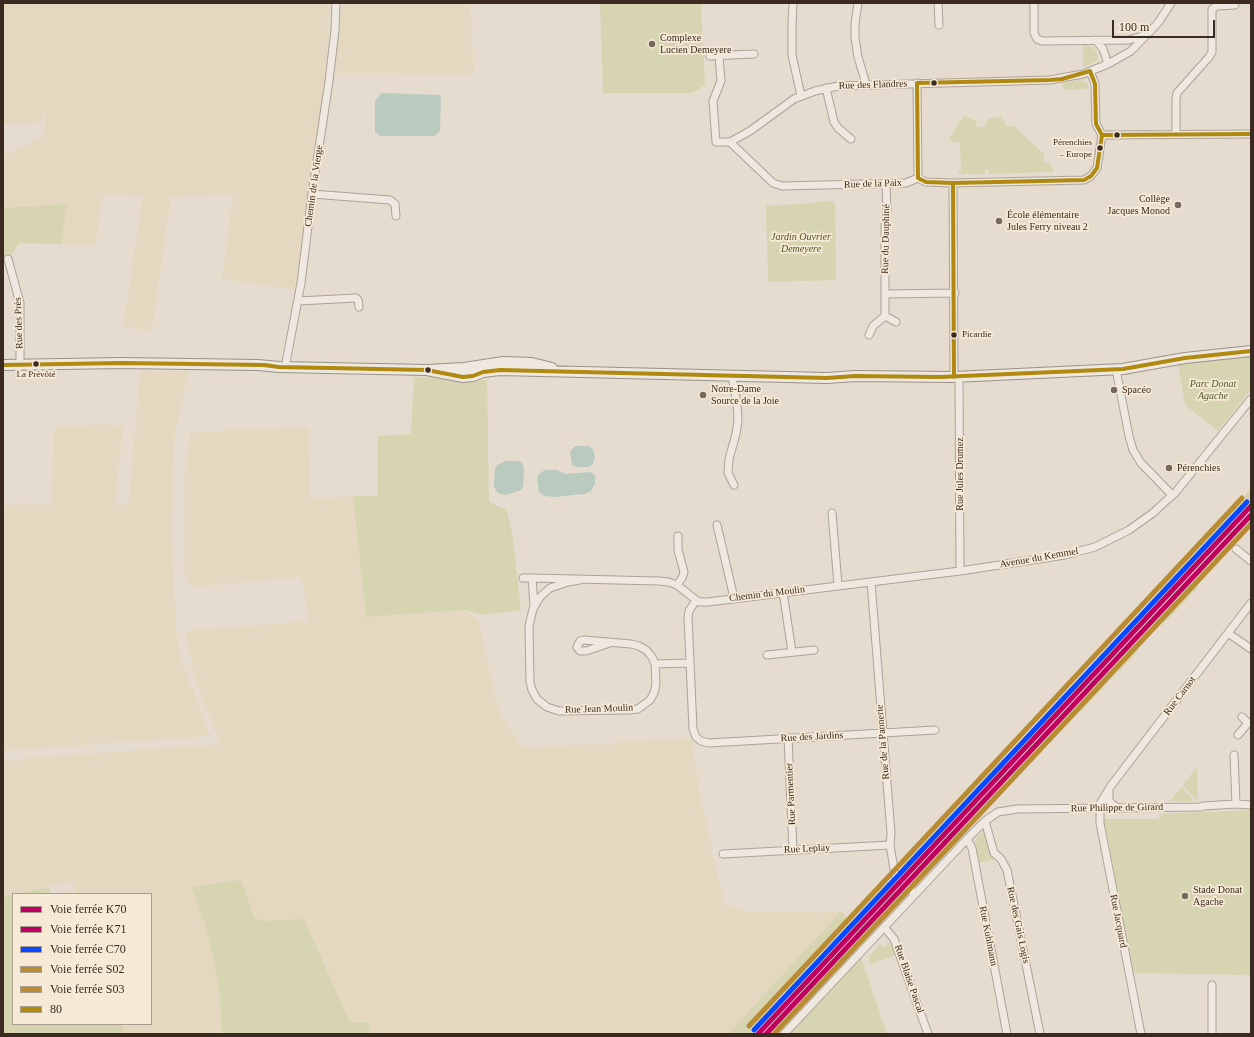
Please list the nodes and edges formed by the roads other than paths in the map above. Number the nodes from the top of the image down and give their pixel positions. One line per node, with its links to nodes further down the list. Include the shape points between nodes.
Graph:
1 (336, 3): 30 (street, Chemin de la Vierge, via 329,81)
2 (793, 3): 21 (street, via 792,55)
3 (858, 3): 19 (street, via 855,38)
4 (938, 3): 8 (street)
5 (1034, 3): 10 (street, via 1034,33 1040,40)
6 (1171, 3): 9 (street, Rue des Flandres, via 1158,23)
7 (1235, 5): 22 (street, via 1217,6 1212,9 1212,52 1177,93)
8 (939, 25)
9 (1146, 35): 11 (street, via 1129,40); 16 (street, Rue des Flandres, via 1131,51)
10 (1096, 40): 11 (street); 12 (street)
11 (1108, 40): 12 (street)
12 (1103, 48): 16 (street)
13 (754, 54): 15 (street)
14 (710, 56): 15 (street)
15 (719, 56): 26 (street, via 721,81 713,101 716,142)
16 (1108, 64): 17 (street, Rue des Flandres)
17 (1090, 71): 18 (street, Rue des Flandres, via 1050,80); 24 (street, via 1095,84 1096,124)
18 (917, 83): 19 (street, Rue des Flandres); 27 (street)
19 (866, 84): 20 (street, Rue des Flandres)
20 (826, 88): 21 (street, Rue des Flandres); 25 (street, via 834,122)
21 (801, 96): 26 (street, Rue des Flandres)
22 (1176, 134): 23 (street); 24 (street)
23 (1251, 134)
24 (1102, 135): 29 (street, Rue de la Paix, via 1097,168 1087,180)
25 (851, 139)
26 (730, 142): 28 (street, Rue de la Paix, via 778,186)
27 (918, 178): 28 (street, Rue de la Paix, via 906,183); 29 (street, Rue de la Paix, via 926,182)
28 (886, 183): 34 (street, Rue du Dauphiné)
29 (953, 183): 33 (street, Rue Jules Drumez)
30 (312, 194): 31 (street, via 390,200 395,204); 35 (street, Chemin de la Vierge)
31 (396, 216)
32 (8, 259): 41 (street, Rue des Près, via 20,303)
33 (955, 293): 34 (street); 46 (street, Rue Jules Drumez)
34 (886, 294): 37 (street, Rue du Dauphiné)
35 (298, 301): 36 (street, via 356,298); 43 (street, Chemin de la Vierge)
36 (360, 307)
37 (885, 316): 38 (street); 39 (street, via 873,326)
38 (896, 322)
39 (869, 335)
40 (1251, 351): 44 (street)
41 (20, 364): 42 (street); 43 (street, via 130,363 258,365)
42 (3, 365)
43 (285, 368): 45 (street, via 426,370 464,377 491,371)
44 (1116, 369): 46 (street); 49 (street, via 1128,436 1133,450 1141,463)
45 (732, 376): 46 (street); 48 (street, via 738,420 728,473)
46 (957, 377): 55 (street, Rue Jules Drumez)
47 (1251, 399): 49 (street, Avenue du Kemmel)
48 (734, 486)
49 (1172, 495): 55 (street, Avenue du Kemmel, via 1135,526 1095,547 1064,555)
50 (832, 513): 61 (street)
51 (717, 525): 63 (street)
52 (678, 536): 60 (street, via 678,550 684,572)
53 (1236, 549): 54 (street)
54 (1251, 560)
55 (960, 571): 59 (street, Avenue du Kemmel)
56 (523, 578): 57 (street)
57 (532, 578): 58 (street); 66 (street, Rue Jean Moulin)
58 (580, 580): 60 (street, via 659,580); 66 (street, via 550,588)
59 (871, 582): 61 (street, Avenue du Kemmel); 78 (street, Rue de la Pannerie)
60 (678, 585): 64 (street)
61 (838, 585): 62 (street, Chemin du Moulin)
62 (783, 592): 63 (street, Chemin du Moulin); 71 (street)
63 (734, 598): 64 (street, Chemin du Moulin, via 703,602)
64 (696, 600): 73 (street, via 688,617)
65 (1251, 603): 67 (street, Rue Carnot)
66 (534, 605): 74 (street, Rue Jean Moulin, via 530,626 530,686 537,700 547,707 559,711 638,708 650,700 654,693)
67 (1228, 633): 69 (street); 82 (street, Rue Carnot)
68 (610, 643): 74 (street, via 639,646 649,653)
69 (1251, 649)
70 (814, 650): 71 (street)
71 (792, 652): 72 (street)
72 (767, 655)
73 (690, 663): 74 (street); 80 (street, Rue des Jardins, via 693,732 698,740 709,743)
74 (656, 664)
75 (1242, 717): 76 (street)
76 (1249, 723): 79 (street)
77 (935, 730): 78 (street, Rue des Jardins)
78 (883, 734): 80 (street, Rue des Jardins); 89 (street, Rue de la Pannerie)
79 (1238, 735)
80 (788, 738): 90 (street, Rue Parmentier)
81 (1234, 755): 83 (street)
82 (1109, 789): 85 (street, Rue Carnot, via 1102,799); 86 (street, via 1110,801)
83 (1236, 804): 84 (street, Rue Philippe de Girard); 86 (street, Rue Philippe de Girard)
84 (1251, 805)
85 (1100, 808): 86 (street, Rue Philippe de Girard); 87 (street, Rue Philippe de Girard, via 1006,810); 99 (street, Rue Jacquard, via 1100,822)
86 (1117, 808)
87 (985, 821): 88 (street, Rue Philippe de Girard); 98 (street, Rue des Gais Logis, via 991,847 1007,870)
88 (967, 839): 92 (street, Rue Philippe de Girard); 97 (street, Rue Kuhlmann, via 972,848)
89 (890, 845): 90 (street, Rue Leplay); 92 (street, Rue de la Pannerie, via 896,875)
90 (794, 850): 91 (street, Rue Leplay)
91 (723, 854)
92 (914, 894): 93 (street, Rue Philippe de Girard)
93 (884, 927): 95 (street, Rue Philippe de Girard); 96 (street, Rue Blaise Pascal, via 894,939)
94 (1212, 985): 100 (street)
95 (784, 1034)
96 (928, 1034)
97 (1007, 1034)
98 (1040, 1034)
99 (1141, 1034)
100 (1212, 1034)

